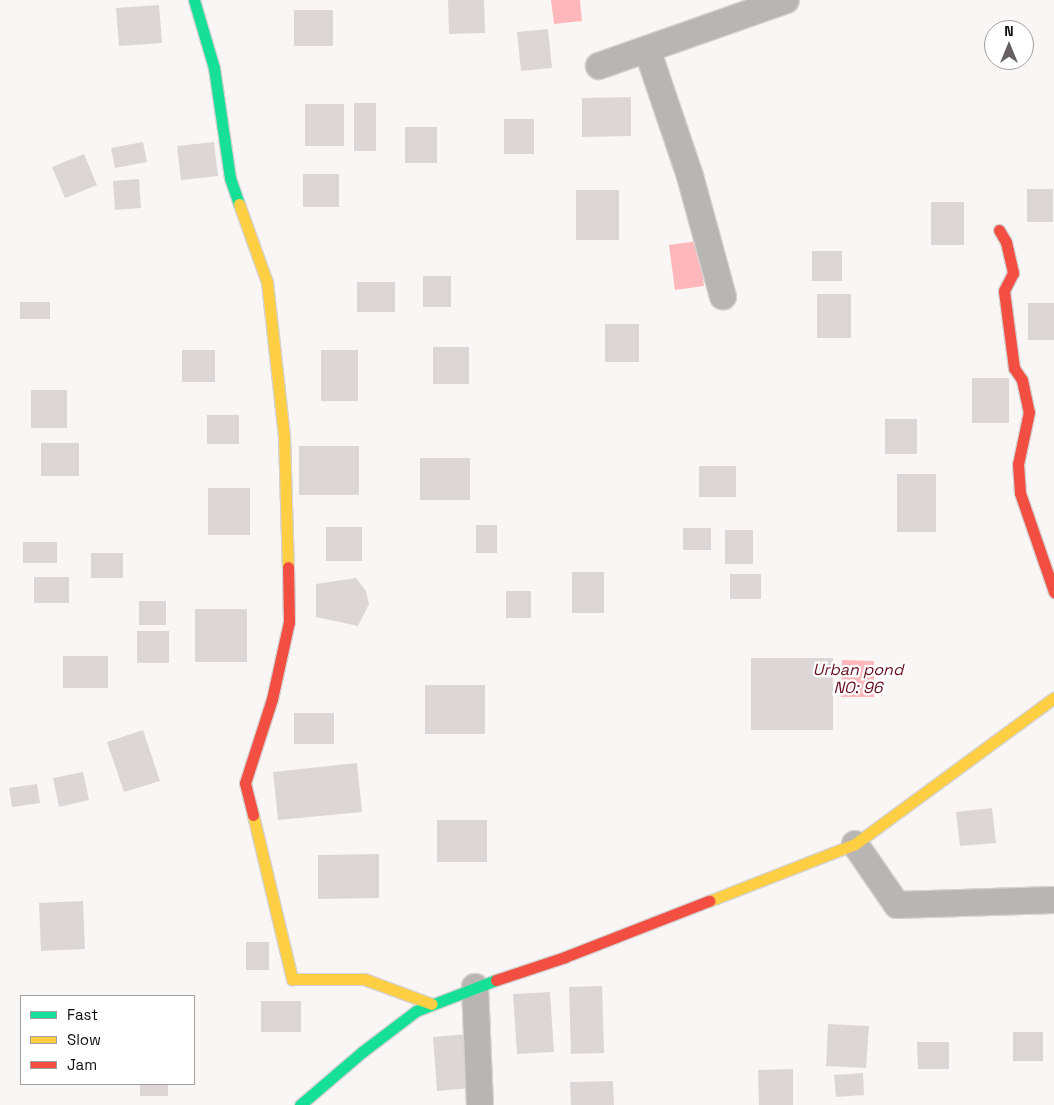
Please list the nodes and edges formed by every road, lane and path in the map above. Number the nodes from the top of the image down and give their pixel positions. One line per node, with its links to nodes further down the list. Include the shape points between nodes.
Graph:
1 (194, 0): 12 (street, via 214,68 230,178 267,282 284,436 289,622 272,699 245,783 292,978 364,979)
2 (786, 0): 3 (street)
3 (648, 49): 4 (street); 6 (street, via 690,176)
4 (599, 66)
5 (999, 230): 7 (street, via 1006,242 1013,273 1004,291 1014,368 1022,380 1030,412 1018,464 1020,493)
6 (723, 296)
7 (1054, 592)
8 (1054, 698): 9 (street)
9 (855, 844): 10 (street, via 897,906); 11 (street, via 565,957)
10 (1054, 900)
11 (475, 987): 12 (street); 14 (street)
12 (432, 1004): 13 (street, via 416,1011 378,1040)
13 (300, 1105)
14 (480, 1105)

